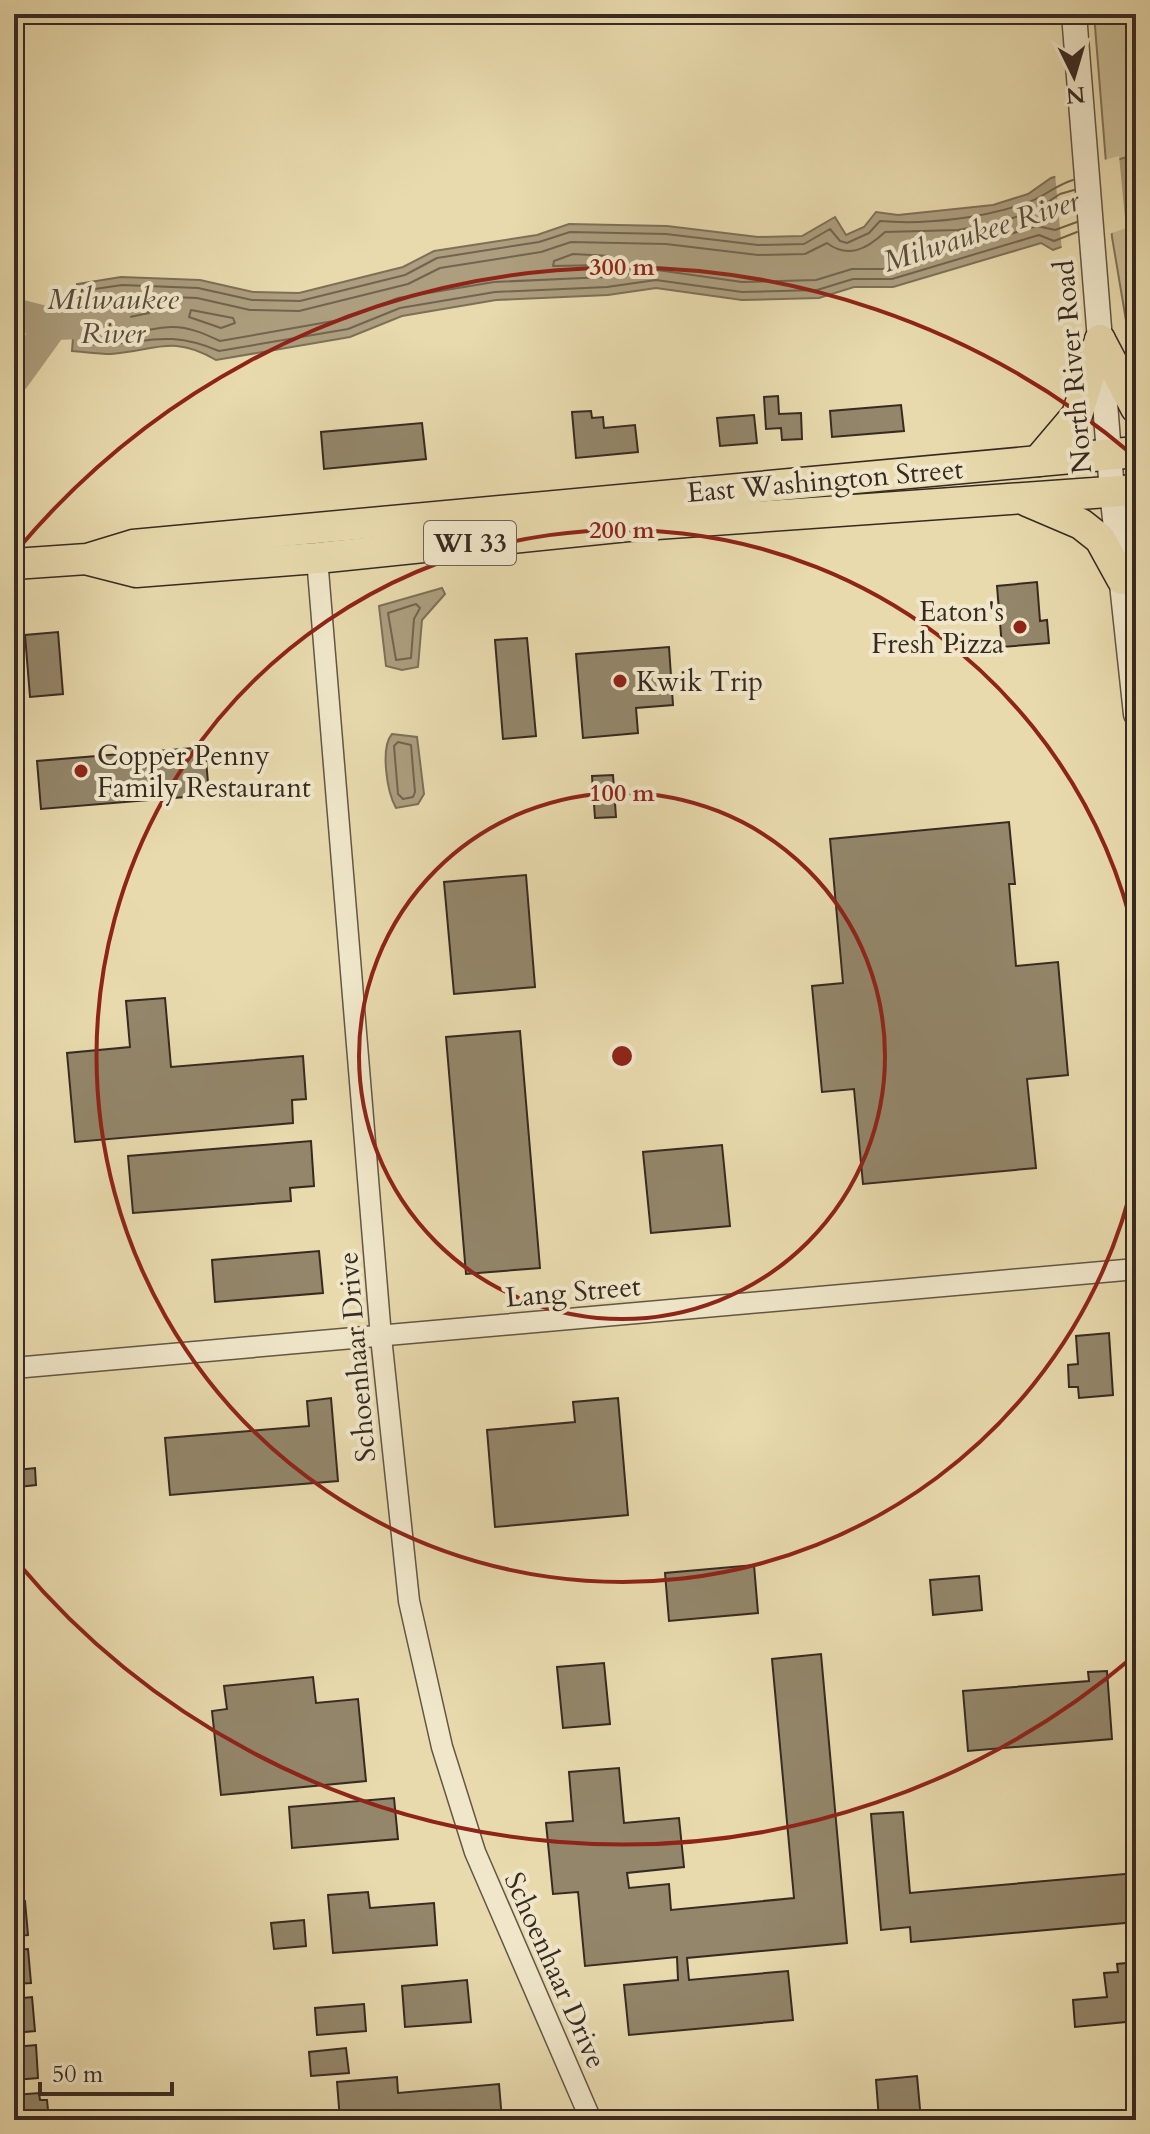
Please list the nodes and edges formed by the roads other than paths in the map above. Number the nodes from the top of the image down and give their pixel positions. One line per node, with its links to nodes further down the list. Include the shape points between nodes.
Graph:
1 (1074, 14): 2 (street, North River Road)
2 (1100, 340): 3 (main road); 4 (street, North River Road); 5 (main road, via 1077,415)
3 (1136, 408)
4 (1122, 453): 5 (main road, East Washington Street / WI 33); 6 (street, North River Road)
5 (1038, 461): 9 (main road, East Washington Street / WI 33, via 133,545)
6 (1124, 490): 7 (main road, East Washington Street / WI 33); 11 (street, North River Road)
7 (1022, 499): 8 (main road, East Washington Street / WI 33, via 628,526); 11 (main road, via 1081,524)
8 (317, 558): 9 (main road, East Washington Street / WI 33, via 136,572); 14 (street, Schoenhaar Drive)
9 (87, 559): 10 (main road, East Washington Street / WI 33)
10 (14, 564)
11 (1129, 566): 12 (street, North River Road)
12 (1136, 714)
13 (1136, 1269): 14 (street, Lang Street)
14 (381, 1337): 15 (street, Lang Street); 16 (street, Schoenhaar Drive, via 409,1601 442,1747 492,1897)
15 (14, 1368)
16 (591, 2120)

